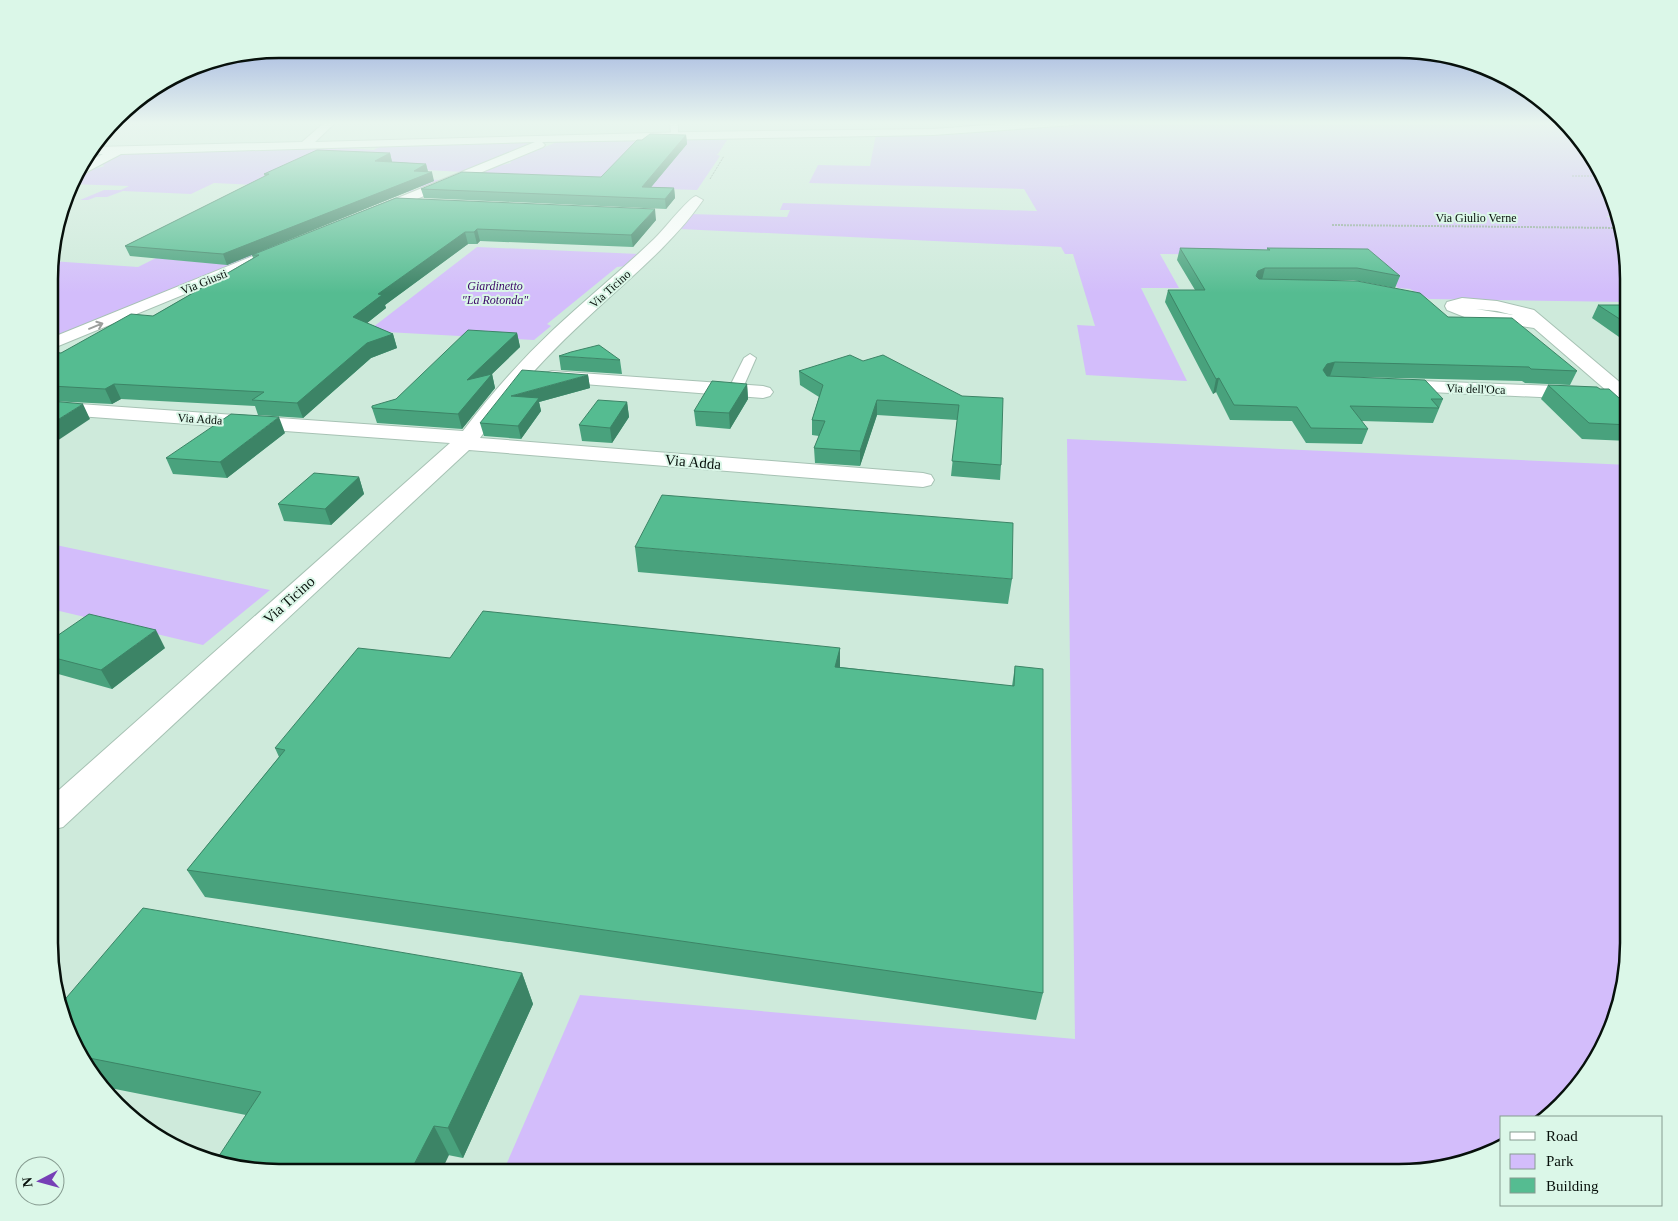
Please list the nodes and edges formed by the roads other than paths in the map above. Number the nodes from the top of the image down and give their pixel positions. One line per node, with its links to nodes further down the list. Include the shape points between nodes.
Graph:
1 (456, 179): 2 (street)
2 (395, 204): 3 (street); 5 (street)
3 (433, 205)
4 (682, 210): 10 (street, Via Ticino, via 635,266)
5 (360, 218)
6 (283, 249): 8 (street, Via Giusti, one-way to 6)
7 (1434, 302): 14 (street, Via dell'Oca, via 1453,306 1462,303 1528,314)
8 (58, 341)
9 (750, 358): 12 (lane)
10 (519, 375): 12 (street); 17 (street, Via Ticino)
11 (1379, 386): 15 (street, Via dell'Oca)
12 (735, 390): 13 (street)
13 (763, 392)
14 (1620, 392)
15 (1620, 397)
16 (58, 409): 17 (street, Via Adda)
17 (466, 441): 18 (street, Via Adda); 19 (street, Via Ticino)
18 (923, 480)
19 (58, 811)

